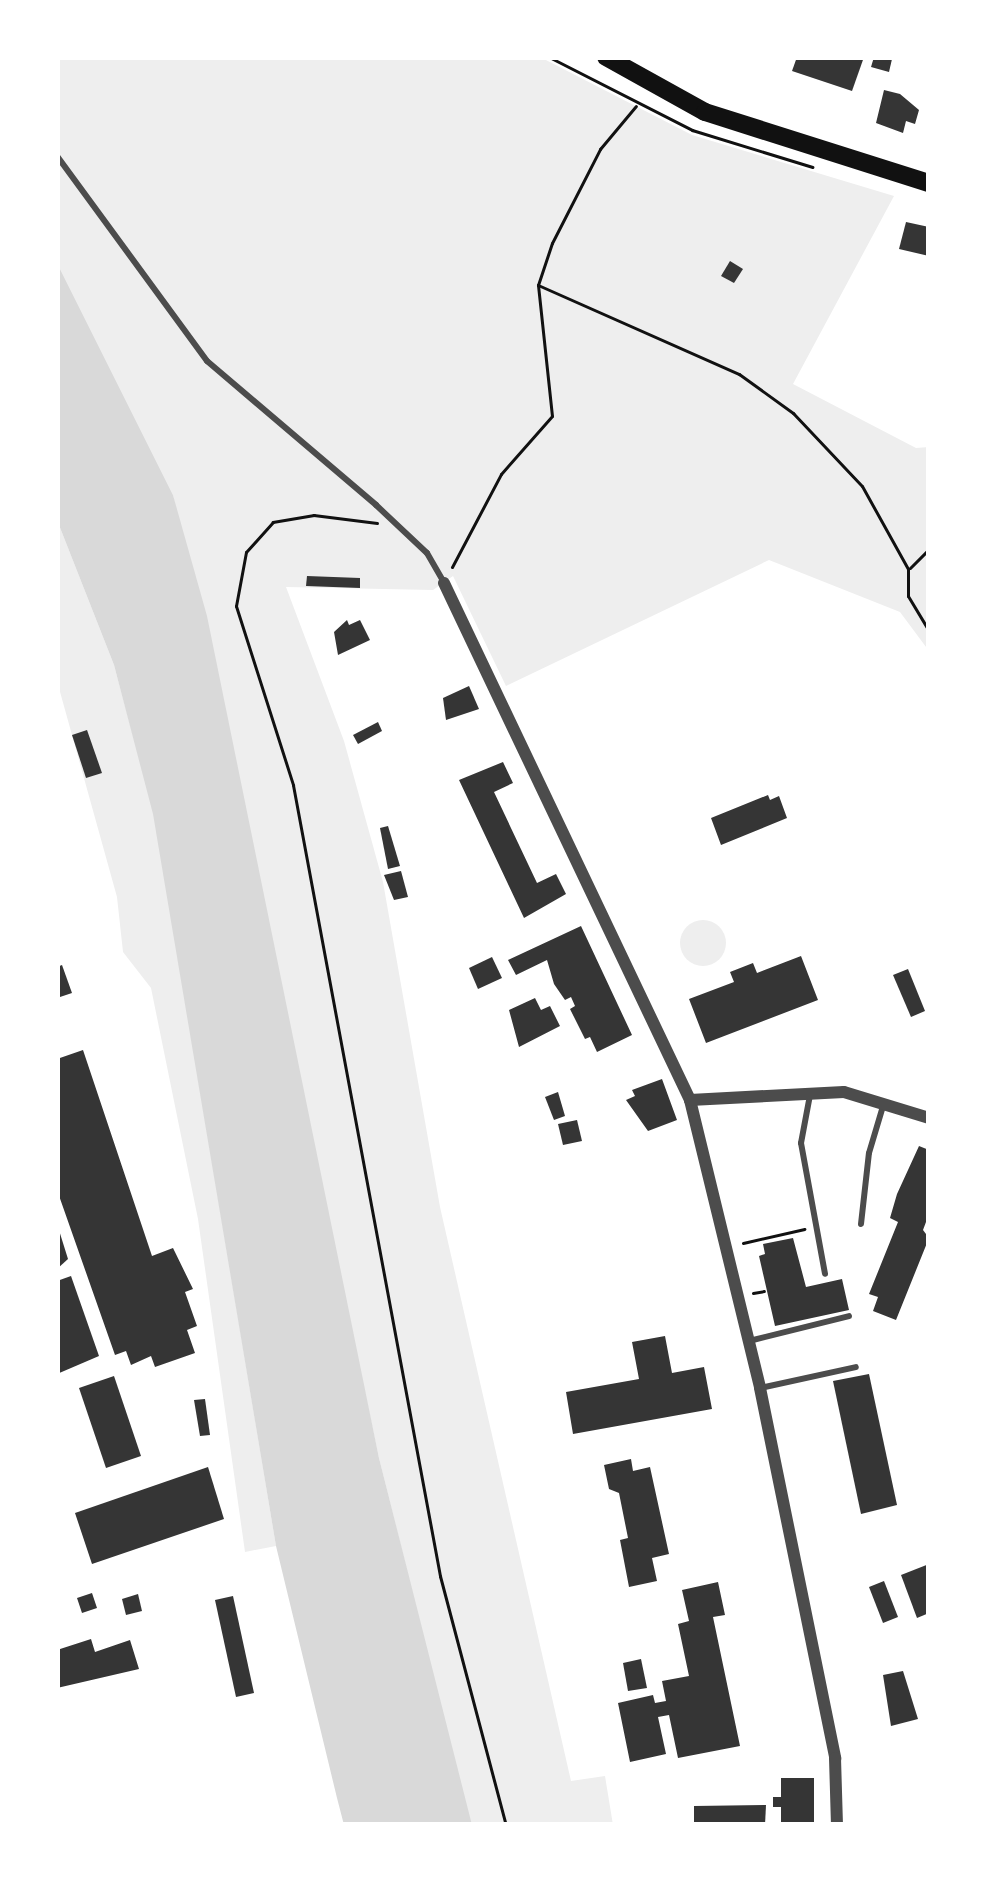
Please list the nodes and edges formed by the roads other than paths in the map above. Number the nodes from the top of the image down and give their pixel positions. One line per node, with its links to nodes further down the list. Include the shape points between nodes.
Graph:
1 (606, 57): 3 (main road, via 705,112)
2 (57, 156): 4 (lane, via 207,362 398,525)
3 (929, 183)
4 (444, 583): 6 (street)
5 (810, 1091): 6 (street); 7 (street); 10 (lane, via 801,1143)
6 (690, 1100): 12 (street)
7 (884, 1103): 8 (street); 9 (lane)
8 (929, 1118)
9 (861, 1224)
10 (824, 1274)
11 (849, 1316): 12 (lane)
12 (749, 1341): 14 (street)
13 (856, 1367): 14 (lane)
14 (760, 1388): 15 (street, via 835,1758)
15 (837, 1825)

